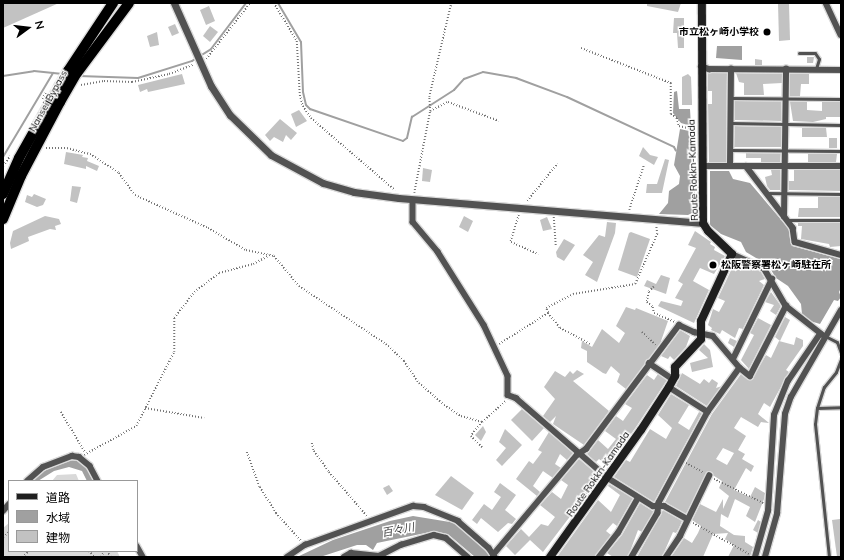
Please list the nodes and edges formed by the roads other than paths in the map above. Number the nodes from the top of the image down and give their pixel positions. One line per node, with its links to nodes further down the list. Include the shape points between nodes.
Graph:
1 (113, 3): 13 (highway, Nansei Bypass)
2 (129, 3): 13 (highway, Nansei Bypass)
3 (174, 3): 33 (street, via 211,86 230,115 271,155 323,183 354,192)
4 (702, 3): 8 (main road, Route Rokkn-Kamada)
5 (826, 3): 6 (street)
6 (841, 35)
7 (799, 53): 11 (lane, via 815,53 819,59)
8 (701, 66): 9 (street, via 709,69); 28 (main road, Route Rokkn-Kamada)
9 (731, 69): 10 (street); 16 (street)
10 (786, 69): 11 (street); 15 (street)
11 (816, 69): 12 (street)
12 (841, 70)
13 (73, 72): 14 (highway, Nansei Bypass)
14 (71, 85): 31 (highway, Nansei Bypass, via 19,158); 35 (highway, Nansei Bypass, via 21,176)
15 (785, 97): 16 (lane); 17 (lane); 19 (street)
16 (731, 98): 18 (street)
17 (841, 99)
18 (731, 124): 19 (lane); 21 (street)
19 (785, 124): 20 (lane); 22 (street)
20 (841, 125)
21 (731, 150): 22 (lane); 24 (street)
22 (785, 150): 23 (lane); 26 (street)
23 (841, 151)
24 (730, 166): 25 (street); 28 (street)
25 (746, 166): 26 (street); 29 (street)
26 (785, 166): 27 (street); 30 (street)
27 (841, 166)
28 (703, 169): 36 (main road, Route Rokkn-Kamada)
29 (766, 193): 30 (lane); 34 (street)
30 (784, 193): 32 (lane); 34 (street)
31 (3, 194)
32 (841, 194)
33 (413, 200): 36 (street, via 653,219); 54 (street, via 413,222 438,252 484,325 508,376 508,395 516,398)
34 (785, 218): 37 (lane); 39 (street, via 793,228 794,242)
35 (3, 219)
36 (704, 219): 38 (main road, Route Rokkn-Kamada, via 708,231)
37 (841, 220)
38 (732, 254): 40 (street, via 764,268); 43 (main road, Route Rokkn-Kamada, via 701,321)
39 (841, 255)
40 (772, 279): 41 (street); 46 (street)
41 (786, 306): 44 (street); 49 (street, via 750,376)
42 (841, 310): 44 (street)
43 (701, 332): 46 (street, via 713,336); 48 (street, via 694,332 679,325); 50 (main road, Route Rokkn-Kamada, via 701,339 675,367)
44 (822, 335): 45 (lane, via 837,342); 72 (street, via 788,381 776,407 771,435 769,506 765,530); 73 (street, via 785,414 777,514)
45 (841, 353)
46 (733, 359): 49 (street)
47 (841, 359): 52 (lane, via 836,372 824,387)
48 (649, 363): 50 (street); 54 (street)
49 (740, 368): 53 (street)
50 (671, 383): 53 (street); 56 (main road, Route Rokkn-Kamada)
51 (841, 407): 52 (lane)
52 (817, 408): 74 (lane, via 815,424)
53 (708, 412): 60 (street, via 681,459)
54 (581, 454): 56 (street); 63 (street, via 577,455)
55 (709, 476): 61 (street)
56 (608, 478): 59 (street); 68 (main road, Route Rokkn-Kamada)
57 (28, 480): 58 (street, via 43,467 64,457 79,457 84,460)
58 (97, 480)
59 (638, 498): 60 (street, via 652,506); 69 (street, via 618,533)
60 (659, 506): 61 (street, via 664,506); 70 (street, via 655,519)
61 (687, 520): 71 (street)
62 (138, 548): 64 (street)
63 (494, 556): 65 (street, via 458,520 424,507 413,506 304,545)
64 (143, 557)
65 (287, 557)
66 (344, 557): 67 (street, via 352,553 379,556 401,545 434,535 446,538)
67 (468, 557)
68 (550, 557)
69 (599, 557)
70 (632, 557)
71 (666, 557)
72 (755, 557)
73 (765, 557)
74 (829, 557)

